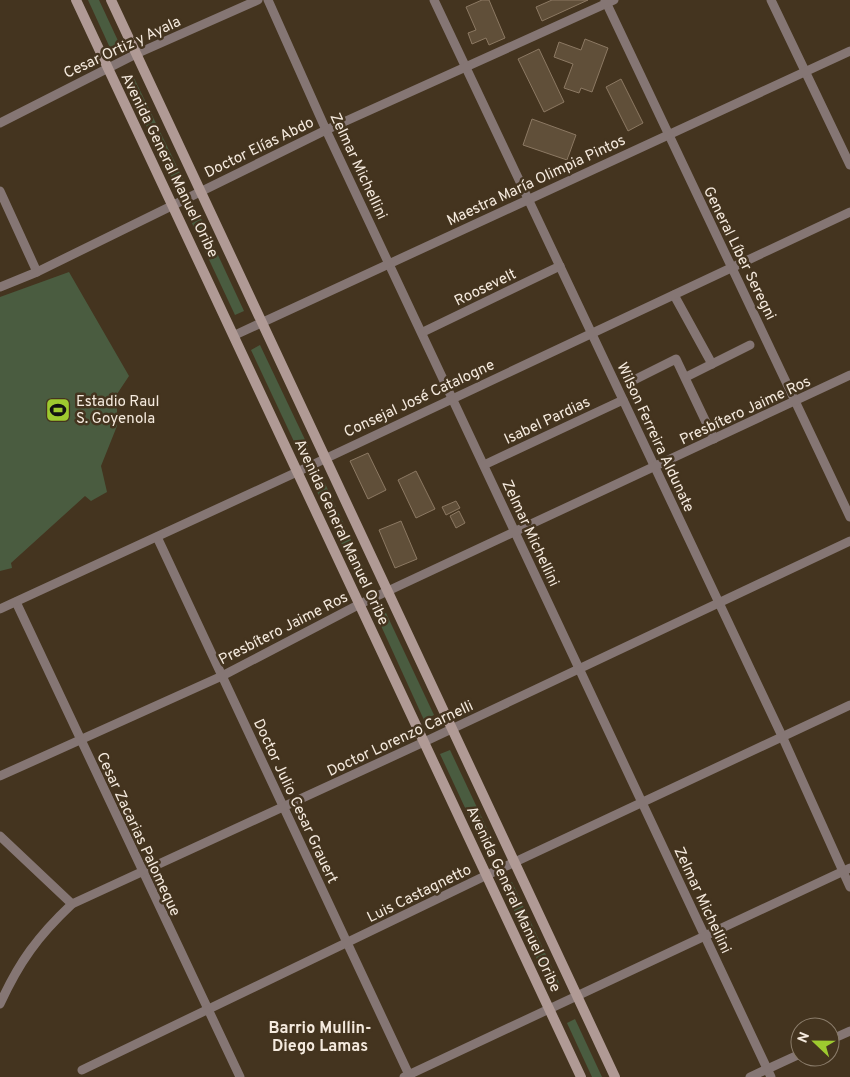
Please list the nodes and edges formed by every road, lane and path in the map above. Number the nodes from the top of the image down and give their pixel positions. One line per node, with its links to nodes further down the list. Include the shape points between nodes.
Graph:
1 (76, 0): 11 (main road, Avenida General Manuel Oribe)
2 (111, 0): 9 (main road, Avenida General Manuel Oribe)
3 (258, 0): 9 (street, Cesar Ortiz y Ayala)
4 (268, 0): 14 (street, Zelmar Michellini)
5 (434, 0): 10 (street, Wilson Ferreira Aldunate)
6 (771, 0): 12 (street)
7 (609, 1): 10 (street, Doctor Elías Abdo); 15 (street, General Líber Seregni)
8 (850, 51): 12 (street, Maestra María Olimpia Pintos)
9 (136, 54): 11 (street, Cesar Ortiz y Ayala); 18 (main road, Avenida General Manuel Oribe)
10 (466, 66): 14 (street, Doctor Elías Abdo); 19 (street, Wilson Ferreira Aldunate)
11 (107, 68): 13 (street, Cesar Ortiz y Ayala); 20 (main road, Avenida General Manuel Oribe)
12 (805, 73): 15 (street, Maestra María Olimpia Pintos); 16 (street)
13 (0, 122)
14 (326, 130): 18 (street, Doctor Elías Abdo); 22 (street, Zelmar Michellini)
15 (668, 134): 19 (street, Maestra María Olimpia Pintos); 24 (street, General Líber Seregni)
16 (850, 166)
17 (0, 191): 25 (street)
18 (199, 192): 20 (street, Doctor Elías Abdo); 28 (main road, Avenida General Manuel Oribe)
19 (528, 198): 22 (street, Maestra María Olimpia Pintos); 23 (street, Wilson Ferreira Aldunate)
20 (173, 206): 25 (street, Doctor Elías Abdo); 31 (main road, Avenida General Manuel Oribe)
21 (850, 212): 24 (street, Consejal José Catalogne)
22 (390, 264): 28 (street, Maestra María Olimpia Pintos); 29 (street, Zelmar Michellini)
23 (560, 266): 29 (street, Roosevelt); 30 (street, Wilson Ferreira Aldunate)
24 (732, 267): 27 (street, Consejal José Catalogne); 39 (street, General Líber Seregni)
25 (37, 272): 26 (street, Doctor Elías Abdo)
26 (0, 287)
27 (674, 295): 30 (street, Consejal José Catalogne); 33 (street)
28 (261, 324): 31 (street, Maestra María Olimpia Pintos); 41 (main road, Avenida General Manuel Oribe)
29 (422, 332): 37 (street, Zelmar Michellini)
30 (592, 333): 37 (street, Consejal José Catalogne); 38 (street, Wilson Ferreira Aldunate)
31 (235, 335): 44 (main road, Avenida General Manuel Oribe)
32 (750, 345): 33 (street)
33 (712, 364): 35 (street)
34 (850, 375): 39 (street, Presbítero Jaime Ros)
35 (686, 377): 36 (street, via 676,359); 40 (street)
36 (632, 381)
37 (452, 398): 41 (street, Consejal José Catalogne); 42 (street, Zelmar Michellini)
38 (623, 400): 42 (street, Isabel Pardias); 43 (street, Wilson Ferreira Aldunate)
39 (795, 401): 40 (street, Presbítero Jaime Ros); 45 (street, General Líber Seregni)
40 (714, 439): 43 (street, Presbítero Jaime Ros)
41 (324, 458): 44 (street, Consejal José Catalogne); 49 (main road, Avenida General Manuel Oribe)
42 (484, 464): 46 (street, Zelmar Michellini)
43 (656, 467): 46 (street, Presbítero Jaime Ros); 52 (street, Wilson Ferreira Aldunate)
44 (297, 472): 47 (street, Consejal José Catalogne); 51 (main road, Avenida General Manuel Oribe)
45 (850, 517)
46 (514, 531): 49 (street, Presbítero Jaime Ros); 54 (street, Zelmar Michellini)
47 (157, 537): 50 (street, Consejal José Catalogne); 55 (street, Doctor Julio Cesar Grauert)
48 (850, 541): 52 (street, Doctor Lorenzo Carnelli)
49 (388, 592): 51 (street, Presbítero Jaime Ros); 57 (main road, Avenida General Manuel Oribe)
50 (16, 602): 53 (street, Consejal José Catalogne); 59 (street, Cesar Zacarias Palomeque)
51 (360, 604): 55 (street, Presbítero Jaime Ros); 60 (main road, Avenida General Manuel Oribe)
52 (719, 604): 54 (street, Doctor Lorenzo Carnelli); 58 (street, Wilson Ferreira Aldunate)
53 (0, 609)
54 (580, 668): 57 (street, Doctor Lorenzo Carnelli); 62 (street, Zelmar Michellini)
55 (222, 676): 59 (street, Presbítero Jaime Ros); 63 (street, Doctor Julio Cesar Grauert)
56 (850, 705): 58 (street, Luis Castagnetto)
57 (451, 728): 60 (street, Doctor Lorenzo Carnelli); 65 (main road, Avenida General Manuel Oribe)
58 (782, 736): 62 (street, Luis Castagnetto); 66 (street, Wilson Ferreira Aldunate)
59 (80, 740): 61 (street, Presbítero Jaime Ros); 67 (street, Cesar Zacarias Palomeque)
60 (424, 742): 63 (street, Doctor Lorenzo Carnelli); 68 (main road, Avenida General Manuel Oribe)
61 (0, 776)
62 (642, 802): 65 (street, Luis Castagnetto); 71 (street, Zelmar Michellini)
63 (284, 808): 67 (street, Doctor Lorenzo Carnelli); 72 (street, Doctor Julio Cesar Grauert)
64 (0, 836): 70 (street)
65 (514, 863): 68 (street, Luis Castagnetto); 73 (main road, Avenida General Manuel Oribe)
66 (846, 870): 69 (street, Wilson Ferreira Aldunate); 71 (street)
67 (142, 872): 70 (street, Doctor Lorenzo Carnelli); 76 (street, Cesar Zacarias Palomeque)
68 (486, 875): 72 (street, Luis Castagnetto); 75 (main road, Avenida General Manuel Oribe)
69 (850, 887)
70 (72, 904): 74 (street, Doctor Lorenzo Carnelli, via 49,926 16,969)
71 (704, 935): 73 (street); 79 (street, Zelmar Michellini)
72 (346, 943): 76 (street, Luis Castagnetto); 80 (street, Doctor Julio Cesar Grauert)
73 (576, 996): 75 (street); 83 (main road, Avenida General Manuel Oribe)
74 (0, 1004)
75 (550, 1008): 80 (street); 82 (main road, Avenida General Manuel Oribe)
76 (206, 1010): 78 (street, Luis Castagnetto); 81 (street, Cesar Zacarias Palomeque)
77 (790, 1060): 79 (street)
78 (82, 1070)
79 (770, 1073): 84 (street)
80 (407, 1076)
81 (240, 1077)
82 (581, 1077)
83 (615, 1077)
84 (750, 1077)

